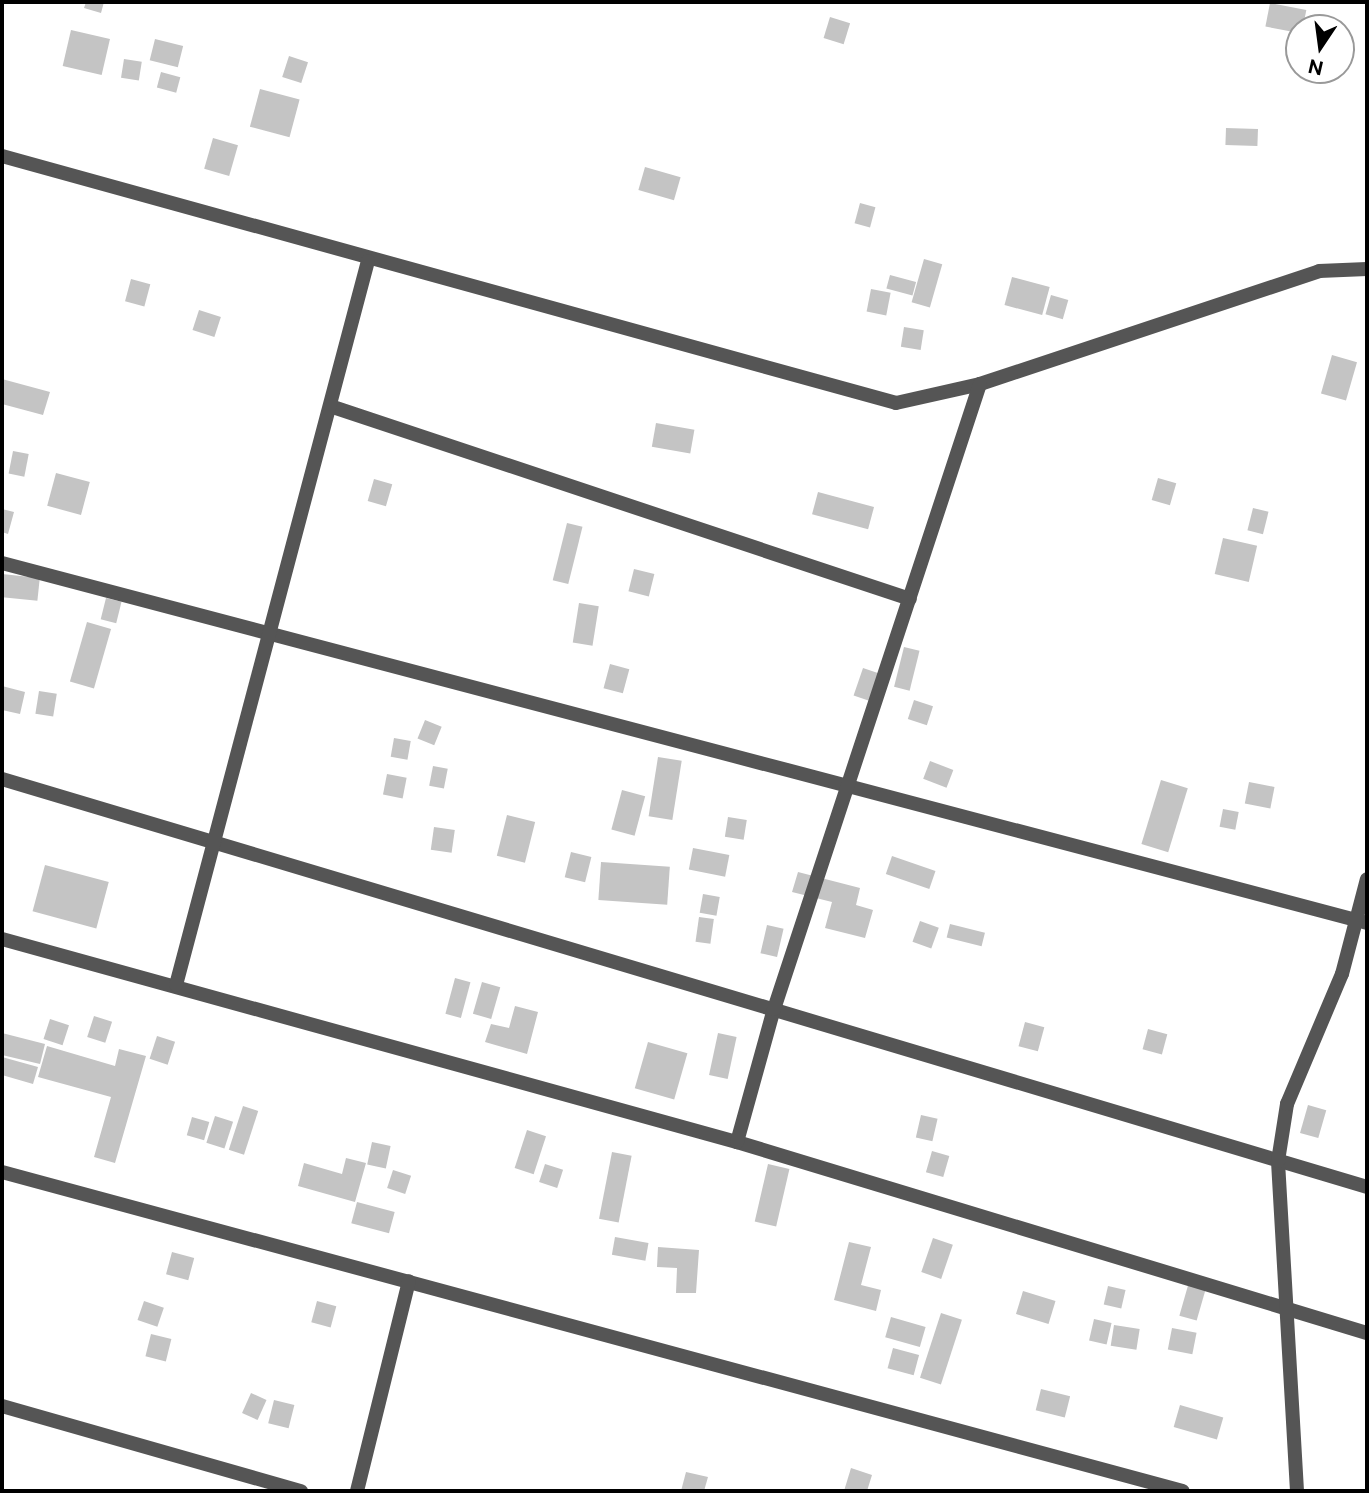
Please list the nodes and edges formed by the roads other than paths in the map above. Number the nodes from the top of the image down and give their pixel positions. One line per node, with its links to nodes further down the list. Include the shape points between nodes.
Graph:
1 (2, 156): 2 (street)
2 (368, 261): 4 (street, via 643,331 870,400 920,401); 5 (street)
3 (1367, 269): 4 (street, via 1319,271)
4 (980, 384): 7 (street)
5 (330, 406): 7 (street); 8 (street)
6 (2, 563): 8 (street)
7 (910, 599): 10 (street)
8 (271, 638): 10 (street); 11 (street)
9 (2, 779): 11 (street)
10 (845, 786): 13 (street); 16 (street)
11 (215, 840): 15 (street); 16 (street)
12 (1367, 879): 13 (street)
13 (1362, 922): 18 (street, via 1290,1094)
14 (2, 939): 15 (street)
15 (176, 985): 17 (street)
16 (774, 1009): 17 (street); 18 (street)
17 (737, 1142): 22 (street)
18 (1278, 1161): 20 (street); 22 (street)
19 (2, 1172): 21 (street)
20 (1367, 1186)
21 (410, 1281): 26 (street); 27 (street)
22 (1286, 1308): 23 (street); 28 (street)
23 (1367, 1333)
24 (2, 1406): 25 (street)
25 (301, 1491)
26 (357, 1491)
27 (1183, 1491)
28 (1297, 1491)

